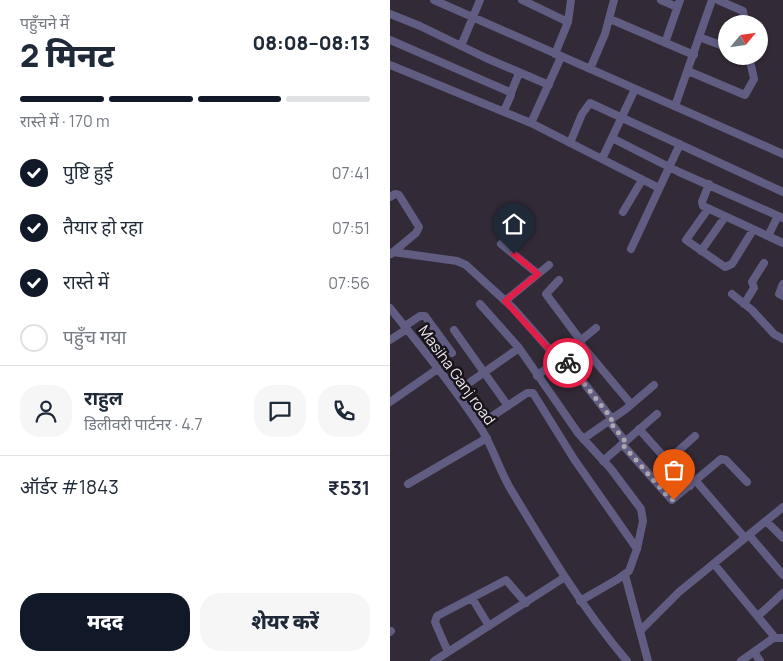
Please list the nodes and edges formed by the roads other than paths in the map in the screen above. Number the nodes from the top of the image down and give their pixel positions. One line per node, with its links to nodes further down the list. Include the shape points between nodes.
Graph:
1 (434, 0): 12 (street)
2 (480, 0): 12 (street)
3 (522, 0): 14 (street)
4 (572, 0): 14 (street)
5 (614, 0): 13 (street)
6 (661, 0): 9 (street)
7 (712, 0): 15 (street)
8 (718, 0): 11 (street, via 743,11)
9 (678, 3): 17 (street)
10 (390, 14): 19 (street)
11 (744, 15)
12 (473, 18): 19 (street); 21 (street)
13 (610, 19): 17 (street); 24 (street)
14 (568, 22): 21 (street)
15 (700, 37): 18 (street); 20 (street)
16 (390, 40): 29 (street)
17 (665, 43): 20 (street)
18 (718, 44)
19 (461, 46): 26 (street)
20 (694, 55): 25 (street)
21 (558, 56): 24 (street); 27 (street)
22 (390, 65): 31 (street)
23 (751, 65): 25 (street, via 754,79 745,95)
24 (590, 69): 28 (street)
25 (688, 71): 30 (street)
26 (520, 73): 27 (street); 29 (street)
27 (549, 85): 33 (street)
28 (635, 89): 30 (street); 32 (street)
29 (510, 93): 31 (street)
30 (675, 106): 37 (street)
31 (504, 111): 33 (street)
32 (622, 116): 34 (street); 35 (street, via 589,103); 36 (street)
33 (531, 122): 35 (street)
34 (612, 138): 38 (street); 39 (street)
35 (570, 143): 38 (street)
36 (680, 144): 39 (street); 43 (street)
37 (783, 154)
38 (602, 159): 40 (street)
39 (669, 166): 41 (street); 42 (street)
40 (642, 180): 42 (street); 46 (street)
41 (708, 184): 45 (street, via 702,204); 48 (street)
42 (658, 188): 53 (street)
43 (783, 192)
44 (390, 197): 55 (street, via 399,195 419,227)
45 (708, 209): 47 (street); 54 (street, via 686,240)
46 (623, 212)
47 (726, 217): 49 (street); 54 (street)
48 (781, 217): 50 (street)
49 (753, 230): 50 (street); 54 (street, via 729,267)
50 (768, 236): 51 (street)
51 (783, 243)
52 (502, 244): 58 (street)
53 (631, 249)
54 (701, 251)
55 (391, 253): 63 (street, via 462,262)
56 (764, 263): 65 (street)
57 (549, 265): 58 (street)
58 (538, 274): 63 (street)
59 (559, 280): 72 (street, via 546,294)
60 (783, 284): 62 (street, via 779,294)
61 (732, 294): 65 (street)
62 (783, 296)
63 (505, 301): 75 (street)
64 (480, 304): 73 (street)
65 (744, 304): 70 (street)
66 (390, 309): 67 (street, Masiha Ganj road)
67 (406, 328): 71 (street); 74 (street, via 420,316 425,316); 76 (street, Masiha Ganj road)
68 (596, 328): 72 (street)
69 (454, 330): 77 (street)
70 (783, 339)
71 (390, 340)
72 (580, 342): 75 (street); 82 (street)
73 (519, 348): 77 (street); 78 (street)
74 (452, 353)
75 (561, 358): 78 (street); 85 (street)
76 (439, 368): 80 (street, Masiha Ganj road); 81 (street)
77 (485, 372): 80 (street); 83 (street)
78 (537, 376): 90 (street)
79 (654, 385): 82 (street)
80 (456, 392): 86 (street, Masiha Ganj road)
81 (391, 400)
82 (631, 404): 85 (street)
83 (508, 406): 86 (street); 101 (street, via 527,393 533,393)
84 (657, 414): 87 (street)
85 (611, 420): 90 (street); 91 (street)
86 (478, 425): 89 (street, Masiha Ganj road)
87 (639, 429): 91 (street); 93 (street)
88 (695, 436): 93 (street)
89 (487, 438): 96 (street); 105 (street, Masiha Ganj road, via 510,487)
90 (583, 439): 92 (street)
91 (624, 443): 92 (street); 95 (street, via 672,500)
92 (603, 461): 101 (street, via 641,509)
93 (668, 461): 95 (street)
94 (747, 482): 95 (street, via 724,458)
95 (693, 483): 99 (street)
96 (408, 484)
97 (783, 507): 98 (street)
98 (766, 521): 99 (street); 100 (street)
99 (747, 537): 102 (street); 104 (street)
100 (783, 538)
101 (637, 549): 103 (street)
102 (714, 564): 110 (street); 112 (street, via 679,592)
103 (625, 575): 108 (street); 112 (street)
104 (783, 575)
105 (565, 577): 108 (street, Masiha Ganj road); 109 (street)
106 (783, 593): 110 (street)
107 (472, 598): 109 (street, via 506,580); 111 (street); 115 (street, via 435,620)
108 (580, 601): 118 (street, Masiha Ganj road)
109 (526, 603): 111 (street)
110 (758, 616): 113 (street, via 772,632)
111 (489, 626): 115 (street)
112 (640, 631): 119 (street)
113 (773, 638): 114 (street); 116 (street)
114 (783, 638)
115 (448, 652): 117 (street)
116 (754, 652): 120 (street); 121 (street)
117 (437, 660)
118 (627, 661)
119 (648, 661)
120 (741, 661)
121 (760, 661)

